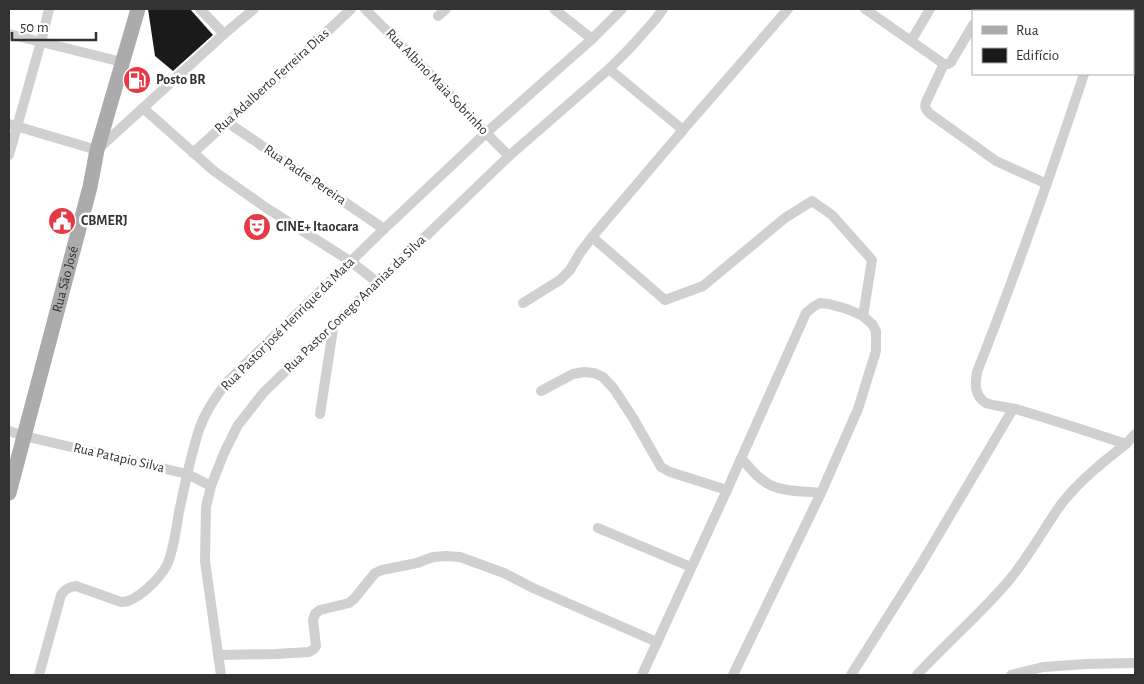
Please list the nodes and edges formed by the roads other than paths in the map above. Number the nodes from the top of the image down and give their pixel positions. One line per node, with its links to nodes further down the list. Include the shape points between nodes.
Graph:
1 (49, 9): 21 (street)
2 (138, 9): 22 (main road, Rua São José)
3 (200, 9): 18 (street)
4 (254, 9): 18 (street)
5 (351, 9): 27 (street, Rua Adalberto Ferreira Dias)
6 (365, 9): 30 (street, Rua Albino Maia Sobrinho)
7 (446, 9): 15 (street)
8 (554, 9): 19 (street)
9 (622, 9): 19 (street, Rua Pastor josé Henrique da Mata)
10 (663, 9): 24 (street, Rua Pastor Conego Ananias da Silva)
11 (788, 9): 29 (street)
12 (865, 9): 14 (street)
13 (930, 9): 20 (street)
14 (876, 12): 20 (street)
15 (438, 16)
16 (972, 27): 23 (street, via 951,62)
17 (9, 34): 21 (street)
18 (224, 34): 26 (street)
19 (592, 39): 30 (street, Rua Pastor josé Henrique da Mata)
20 (911, 41): 23 (street)
21 (41, 42): 22 (street); 28 (street)
22 (122, 62): 31 (main road, Rua São José)
23 (944, 64): 35 (street, via 925,105 929,113 996,161)
24 (609, 69): 29 (street); 34 (street, Rua Pastor Conego Ananias da Silva)
25 (1084, 75): 35 (street)
26 (143, 108): 31 (street); 32 (street)
27 (226, 122): 32 (street, Rua Adalberto Ferreira Dias); 36 (street, Rua Padre Pereira)
28 (13, 126): 31 (street); 33 (street)
29 (683, 130): 37 (street)
30 (486, 133): 34 (street, Rua Albino Maia Sobrinho); 36 (street, Rua Pastor josé Henrique da Mata)
31 (96, 150): 48 (main road, Rua São José, via 90,187)
32 (193, 153): 38 (street, via 268,209)
33 (9, 155)
34 (509, 156): 39 (street, Rua Pastor Conego Ananias da Silva)
35 (1047, 184): 44 (street, via 975,382 976,390 986,403)
36 (384, 228): 38 (street, Rua Pastor josé Henrique da Mata)
37 (592, 237): 40 (street, via 560,280); 41 (street, via 665,300 703,286 785,218 812,201 832,215 872,260)
38 (350, 261): 39 (street); 51 (street, Rua Pastor josé Henrique da Mata, via 226,384 210,405 199,428)
39 (377, 282): 42 (street, Rua Pastor Conego Ananias da Silva)
40 (523, 303)
41 (863, 316): 50 (street, via 820,303 806,313); 54 (street, via 876,331 876,351 858,409)
42 (334, 323): 45 (street); 52 (street, Rua Pastor Conego Ananias da Silva, via 255,403 238,426)
43 (541, 391): 53 (street, via 573,374 594,372 614,389 661,467)
44 (1013, 408): 49 (street); 65 (street)
45 (320, 414)
46 (9, 431): 48 (street, Rua Patapio Silva)
47 (1135, 434): 49 (street)
48 (24, 436): 51 (street, Rua Patapio Silva); 55 (main road, Rua São José)
49 (1126, 444): 66 (street, via 1089,473 1062,503 1010,579)
50 (741, 458): 53 (street); 54 (street, via 770,485)
51 (187, 474): 52 (street, Rua Patapio Silva); 61 (street, Rua Pastor josé Henrique da Mata, via 172,548 156,580 133,600 126,602 76,586 65,590)
52 (211, 486): 59 (street, Rua Pastor Conego Ananias da Silva, via 206,507 205,562)
53 (727, 490): 57 (street)
54 (820, 492): 64 (street)
55 (9, 493)
56 (598, 528): 57 (street)
57 (691, 567): 58 (street)
58 (657, 642): 59 (street, via 504,573 460,557 446,556 382,570 375,573 349,603 320,610 313,620 316,646 309,652); 63 (street)
59 (218, 655): 62 (street, Rua Pastor Conego Ananias da Silva)
60 (1135, 663): 67 (street, via 1043,667)
61 (39, 675)
62 (221, 675)
63 (642, 675)
64 (732, 675)
65 (851, 675)
66 (918, 675)
67 (1011, 675)

